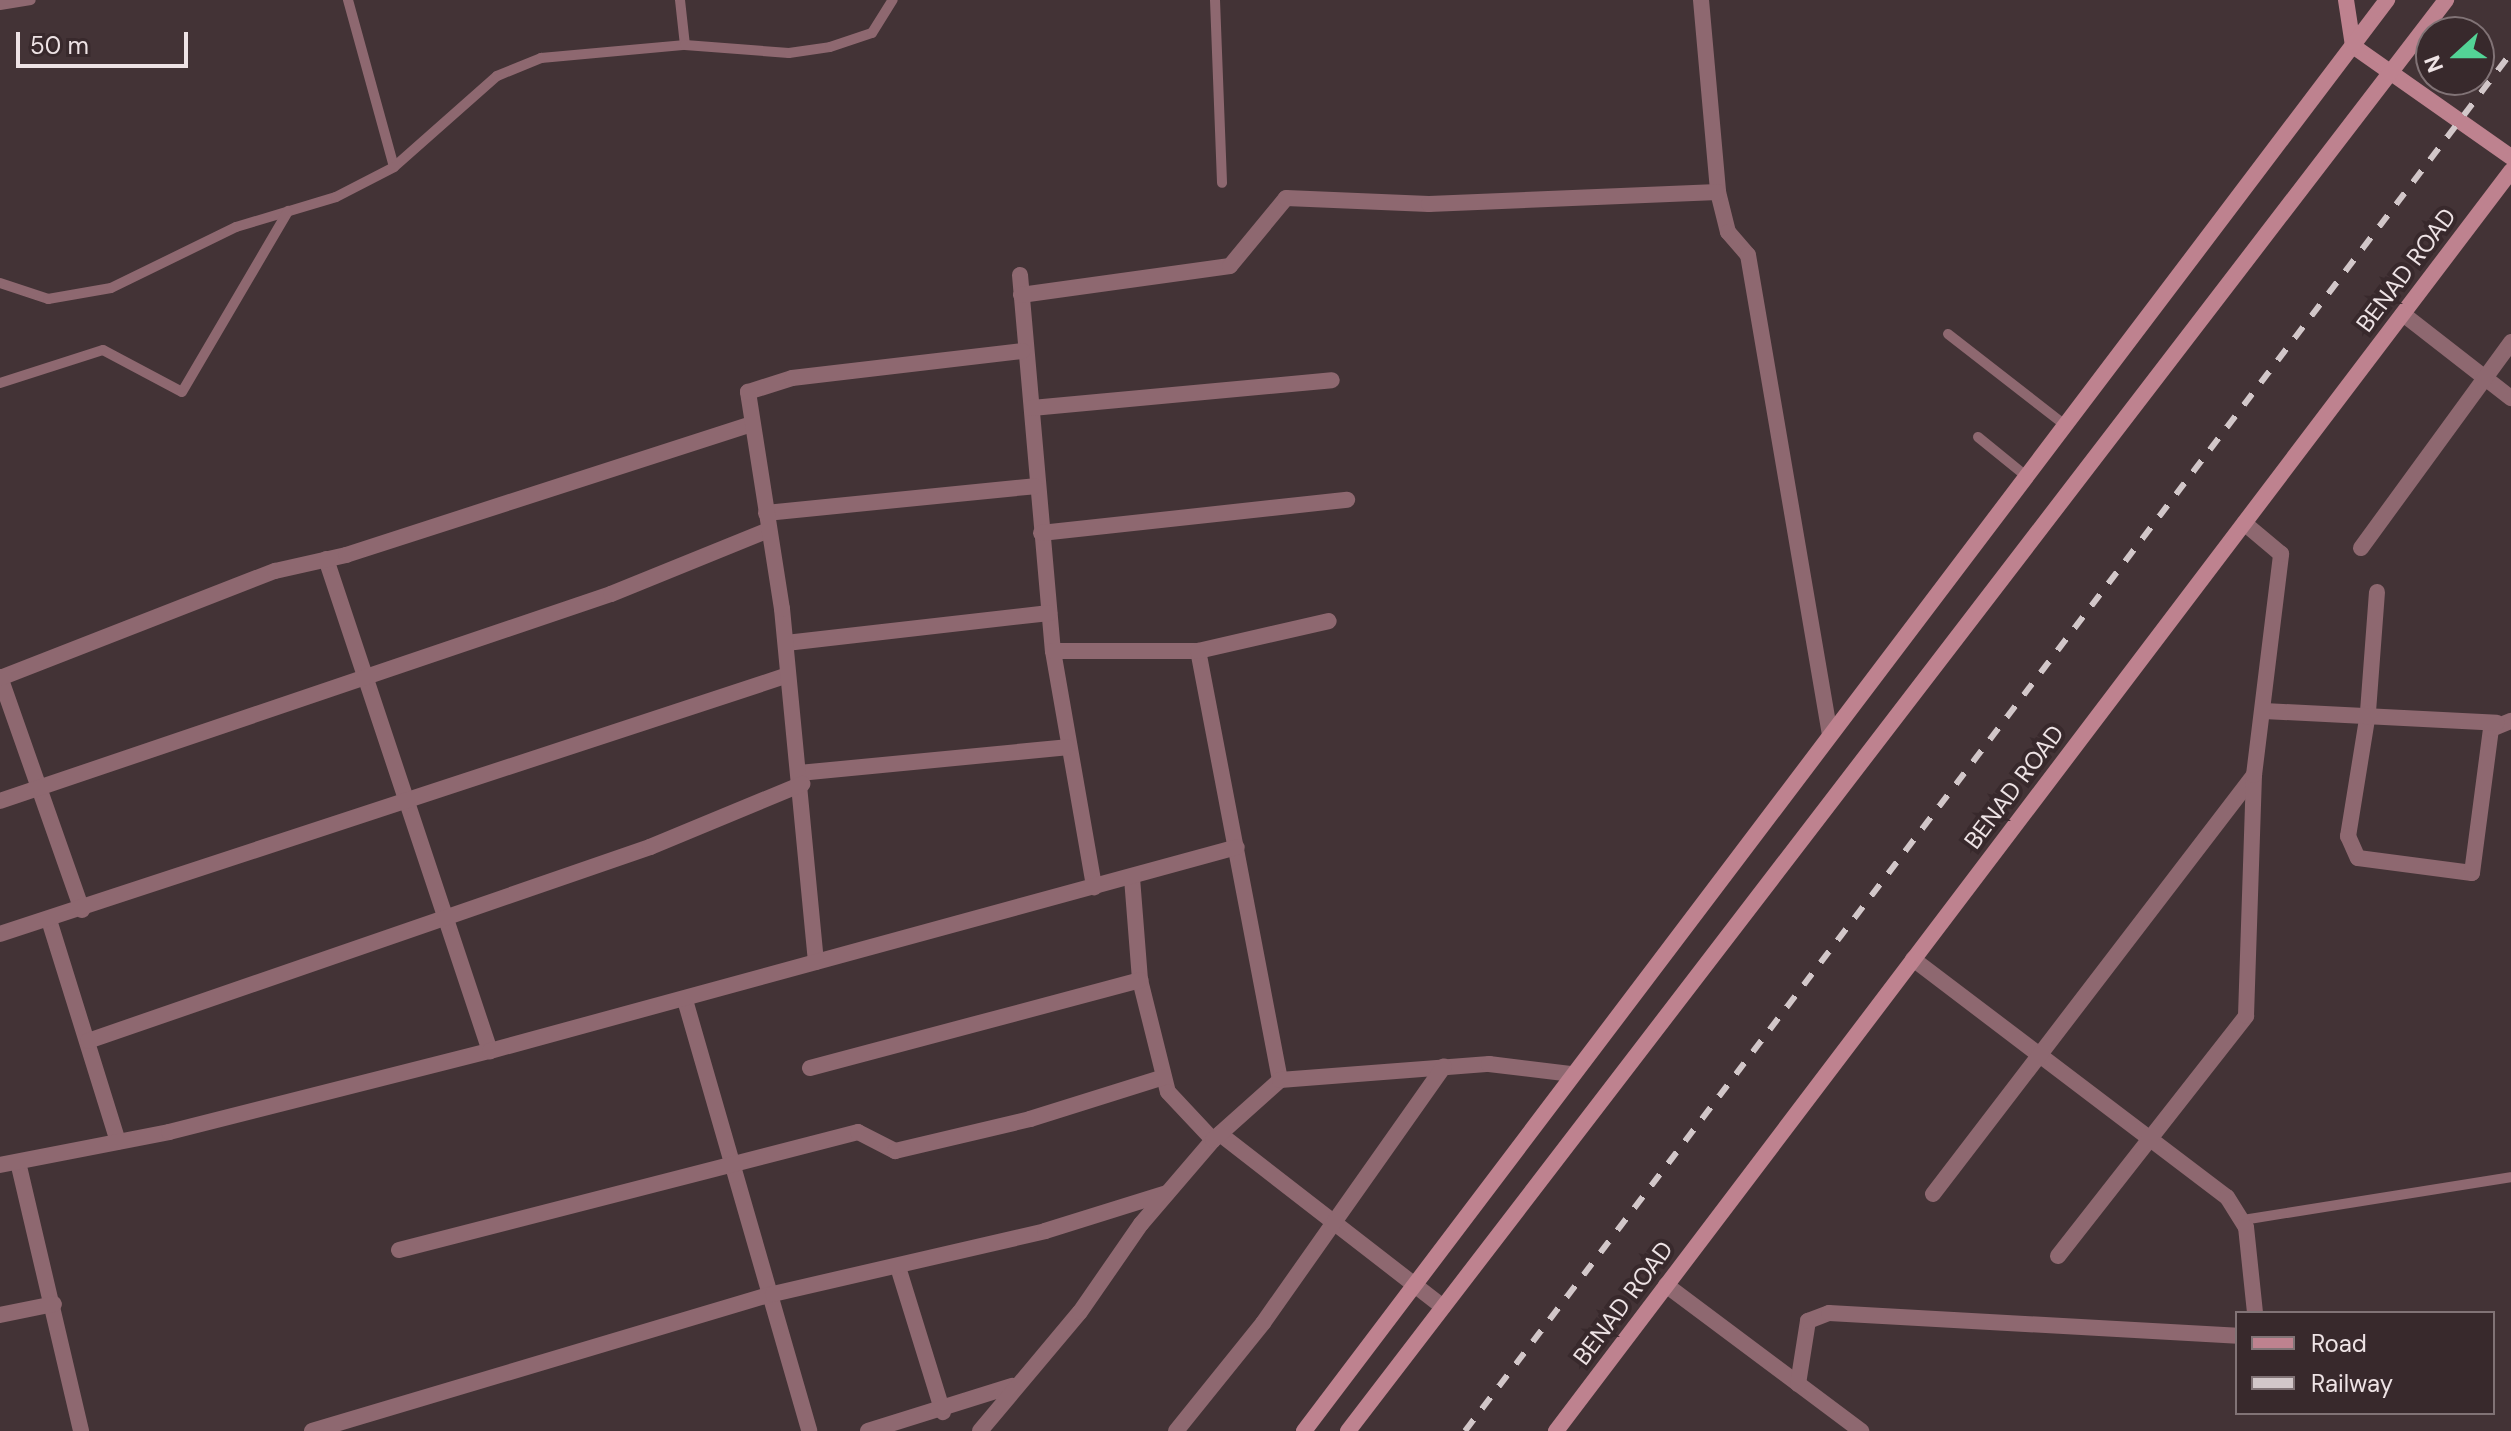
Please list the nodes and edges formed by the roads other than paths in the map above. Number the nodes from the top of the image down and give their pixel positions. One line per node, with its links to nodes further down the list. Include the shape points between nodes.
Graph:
1 (31, 0): 10 (lane)
2 (348, 0): 15 (lane)
3 (680, 0): 11 (lane)
4 (893, 0): 11 (lane, via 872,33 830,47 789,53)
5 (1215, 0): 17 (lane)
6 (1701, 0): 18 (street)
7 (2346, 0): 12 (street)
8 (2387, 0): 12 (street)
9 (2446, 0): 13 (street)
10 (0, 5)
11 (685, 45): 15 (lane, via 526,64 453,110)
12 (2353, 46): 13 (street); 33 (street)
13 (2391, 73): 14 (street); 99 (street)
14 (2511, 157)
15 (394, 167): 19 (lane)
16 (2511, 171): 23 (street, BENAD ROAD)
17 (1222, 183)
18 (1718, 192): 22 (street, via 1429,204 1286,198 1230,266); 55 (street, via 1728,232 1748,255)
19 (288, 211): 21 (lane, via 236,227 111,288 48,299); 29 (lane, via 182,392 103,350)
20 (1020, 275): 22 (street)
21 (0, 283)
22 (1021, 295): 26 (street)
23 (2403, 314): 27 (street); 39 (street, BENAD ROAD)
24 (1948, 334): 33 (lane)
25 (2511, 342): 27 (street)
26 (1022, 351): 31 (street); 32 (street, via 779,381 748,392)
27 (2484, 377): 30 (street); 41 (street)
28 (1332, 380): 31 (street)
29 (0, 383)
30 (2511, 398)
31 (1032, 408): 36 (street)
32 (751, 424): 38 (street); 42 (street)
33 (2065, 425): 35 (street)
34 (1978, 437): 35 (lane)
35 (2026, 476): 55 (street)
36 (1035, 486): 38 (street); 40 (street)
37 (1347, 500): 40 (street)
38 (768, 521): 46 (street); 50 (street, via 611,594)
39 (2244, 523): 52 (street, via 2281,554); 69 (street, BENAD ROAD)
40 (1041, 533): 44 (street)
41 (2361, 548)
42 (326, 559): 50 (street); 51 (street, via 275,571)
43 (2377, 592): 53 (street)
44 (1049, 613): 46 (street); 47 (street)
45 (1329, 621): 48 (street)
46 (786, 643): 49 (street)
47 (1053, 651): 48 (street); 56 (street)
48 (1198, 651): 62 (street)
49 (788, 675): 58 (street); 60 (street)
50 (365, 677): 59 (street); 60 (street)
51 (0, 678): 59 (street)
52 (2264, 711): 53 (street); 57 (street)
53 (2368, 713): 54 (street); 54 (street, via 2352,848 2372,863 2464,877 2475,862 2489,737)
54 (2504, 722)
55 (1830, 734): 78 (street, via 1764,831)
56 (1067, 747): 58 (street); 64 (street)
57 (2254, 775): 75 (street); 83 (street, via 2246,1016)
58 (801, 779): 66 (street, via 650,847); 70 (street)
59 (37, 789): 61 (street); 65 (street)
60 (404, 799): 65 (street); 66 (street)
61 (0, 801)
62 (1237, 847): 63 (street); 80 (street)
63 (1132, 878): 64 (street); 71 (street)
64 (1094, 887): 70 (street)
65 (82, 910): 67 (street)
66 (443, 916): 73 (street); 74 (street)
67 (49, 920): 68 (street); 73 (street)
68 (0, 934)
69 (1913, 959): 75 (street); 96 (street, BENAD ROAD)
70 (816, 962): 72 (street)
71 (1140, 980): 77 (street); 79 (street)
72 (685, 1000): 74 (street); 86 (street)
73 (88, 1041): 82 (street)
74 (490, 1051): 82 (street)
75 (2037, 1056): 83 (street); 89 (street)
76 (1444, 1066): 78 (street); 80 (street); 91 (street)
77 (810, 1068)
78 (1572, 1074): 95 (street)
79 (1164, 1077): 81 (street, via 1168,1092); 86 (street, via 1030,1119 895,1151 858,1132)
80 (1280, 1080): 81 (street)
81 (1216, 1137): 88 (street); 91 (street)
82 (118, 1142): 84 (street)
83 (2147, 1142): 90 (street, via 2227,1197); 93 (street)
84 (18, 1162): 85 (street); 98 (street)
85 (0, 1165)
86 (733, 1165): 92 (street); 97 (street)
87 (2511, 1177): 90 (lane)
88 (1167, 1193): 94 (street); 104 (street, via 1080,1312)
89 (1933, 1194)
90 (2243, 1220): 100 (street)
91 (1331, 1222): 95 (street); 112 (street)
92 (399, 1250)
93 (2058, 1256)
94 (898, 1267): 97 (street); 105 (street)
95 (1417, 1284): 99 (street); 113 (street)
96 (1666, 1285): 103 (street); 106 (street, BENAD ROAD)
97 (773, 1294): 108 (street); 109 (street)
98 (54, 1304): 101 (street); 107 (street)
99 (1443, 1307): 114 (street)
100 (2255, 1311)
101 (0, 1315)
102 (2235, 1336): 103 (street, via 1829,1313 1808,1321)
103 (1798, 1384): 115 (street)
104 (1014, 1385): 105 (street); 111 (street)
105 (943, 1412): 110 (street)
106 (1559, 1430)
107 (81, 1431)
108 (312, 1431)
109 (809, 1431)
110 (868, 1431)
111 (980, 1431)
112 (1176, 1431)
113 (1304, 1431)
114 (1348, 1431)
115 (1861, 1431)

